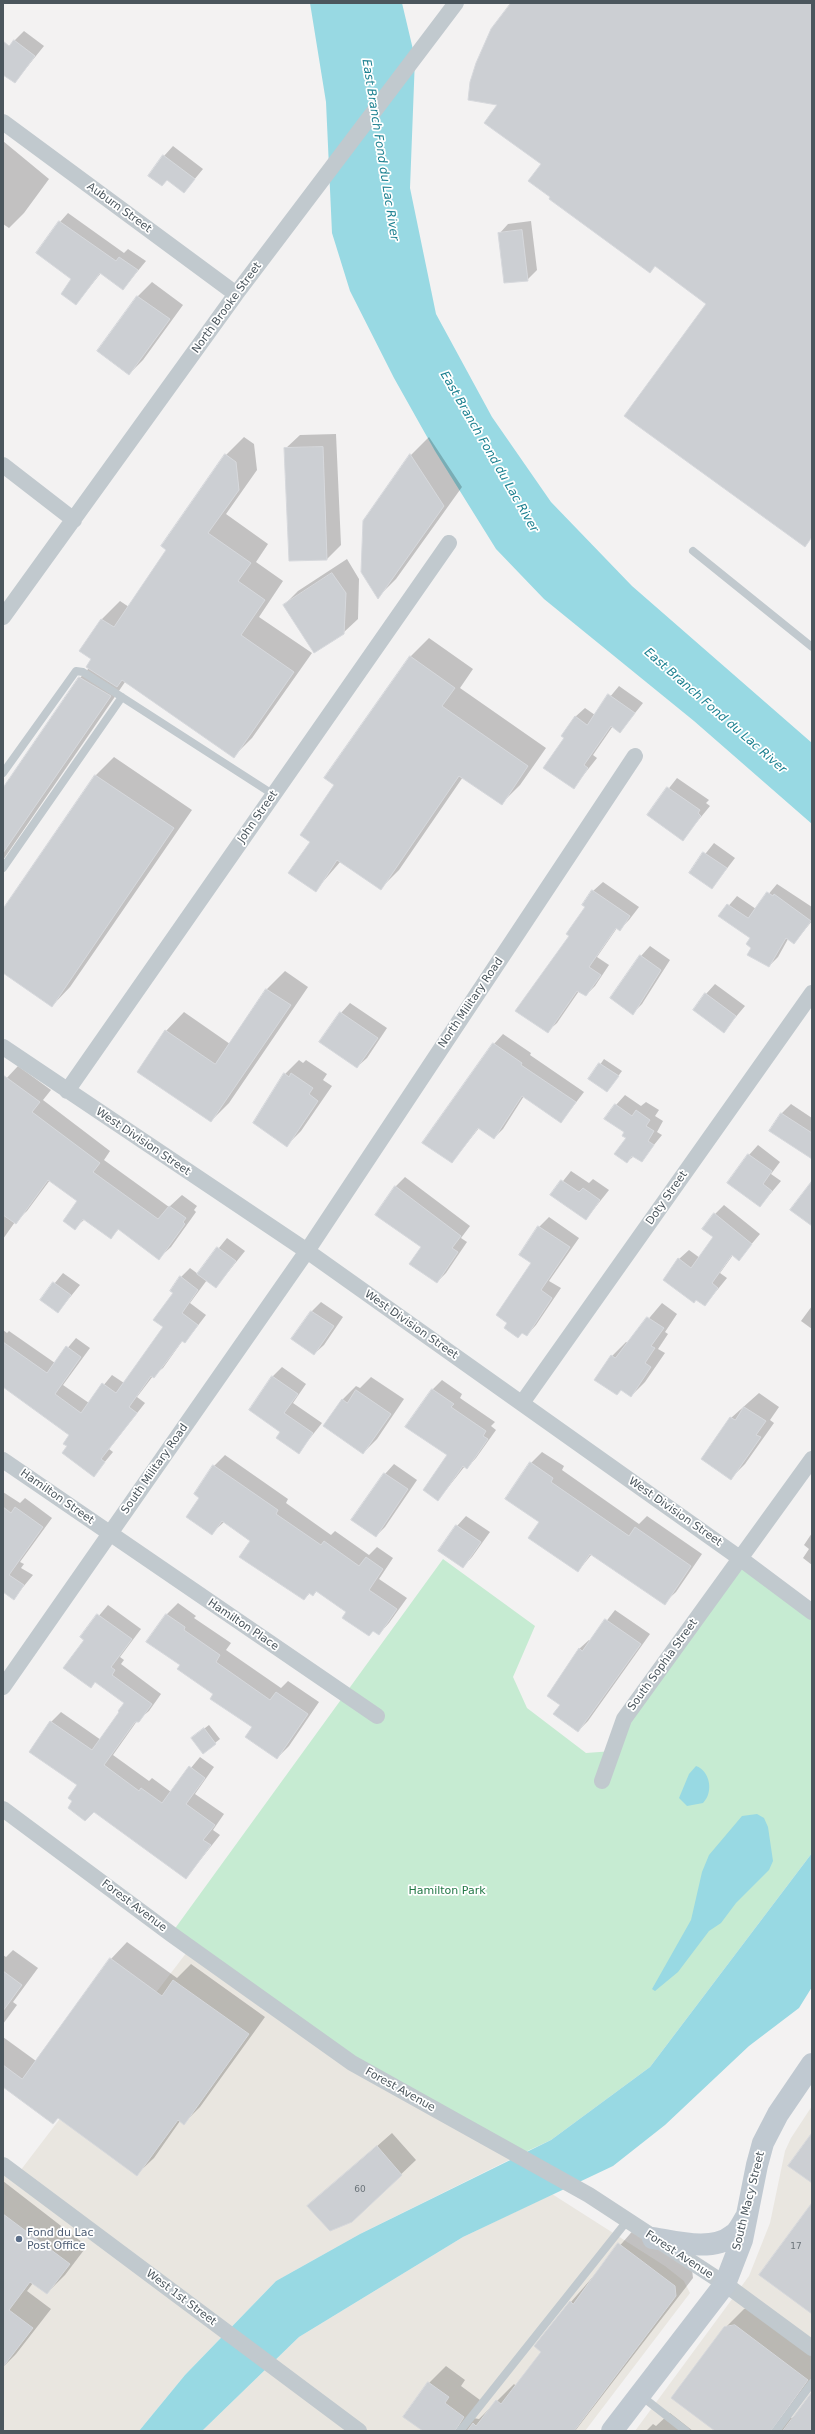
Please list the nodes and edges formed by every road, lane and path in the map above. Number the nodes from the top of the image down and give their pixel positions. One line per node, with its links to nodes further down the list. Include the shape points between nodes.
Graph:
1 (456, 3): 3 (street, North Brooke Street)
2 (3, 122): 3 (street, Auburn Street)
3 (236, 294): 5 (street, North Brooke Street)
4 (3, 465): 5 (street)
5 (74, 520): 8 (street, North Brooke Street)
6 (449, 543): 13 (street, John Street)
7 (693, 551): 9 (lane)
8 (3, 617)
9 (812, 647)
10 (122, 697): 12 (lane, via 83,672 76,671); 13 (lane); 14 (lane)
11 (635, 756): 18 (street, North Military Road)
12 (3, 773)
13 (274, 795): 17 (street, John Street)
14 (3, 868)
15 (812, 994): 19 (street, Doty Street)
16 (3, 1047): 17 (street, West Division Street)
17 (68, 1091): 18 (street, West Division Street)
18 (307, 1251): 19 (street, West Division Street); 22 (street, South Military Road)
19 (522, 1403): 23 (street, West Division Street)
20 (812, 1459): 23 (street, South Sophia Street)
21 (3, 1460): 22 (street, Hamilton Street)
22 (110, 1534): 25 (street, South Military Road); 26 (street, Hamilton Place)
23 (741, 1559): 24 (street, West Division Street); 27 (street, South Sophia Street, via 624,1719)
24 (812, 1612)
25 (3, 1687)
26 (376, 1716)
27 (602, 1781)
28 (3, 1809): 32 (street, Forest Avenue, via 171,1934 352,2063 514,2152)
29 (812, 2064): 31 (main road, South Macy Street, via 778,2114 763,2143)
30 (3, 2165): 38 (street, West 1st Street)
31 (748, 2215): 33 (main road, via 733,2235 717,2242 692,2244); 34 (main road, South Macy Street, via 742,2240)
32 (627, 2221): 33 (street, Forest Avenue); 39 (lane)
33 (653, 2238): 34 (street, Forest Avenue)
34 (725, 2284): 35 (street, Forest Avenue); 37 (main road, South Macy Street)
35 (812, 2348)
36 (812, 2383): 42 (lane)
37 (640, 2395): 40 (main road, South Macy Street); 41 (lane)
38 (360, 2431)
39 (460, 2431)
40 (612, 2431)
41 (686, 2431)
42 (776, 2431)

